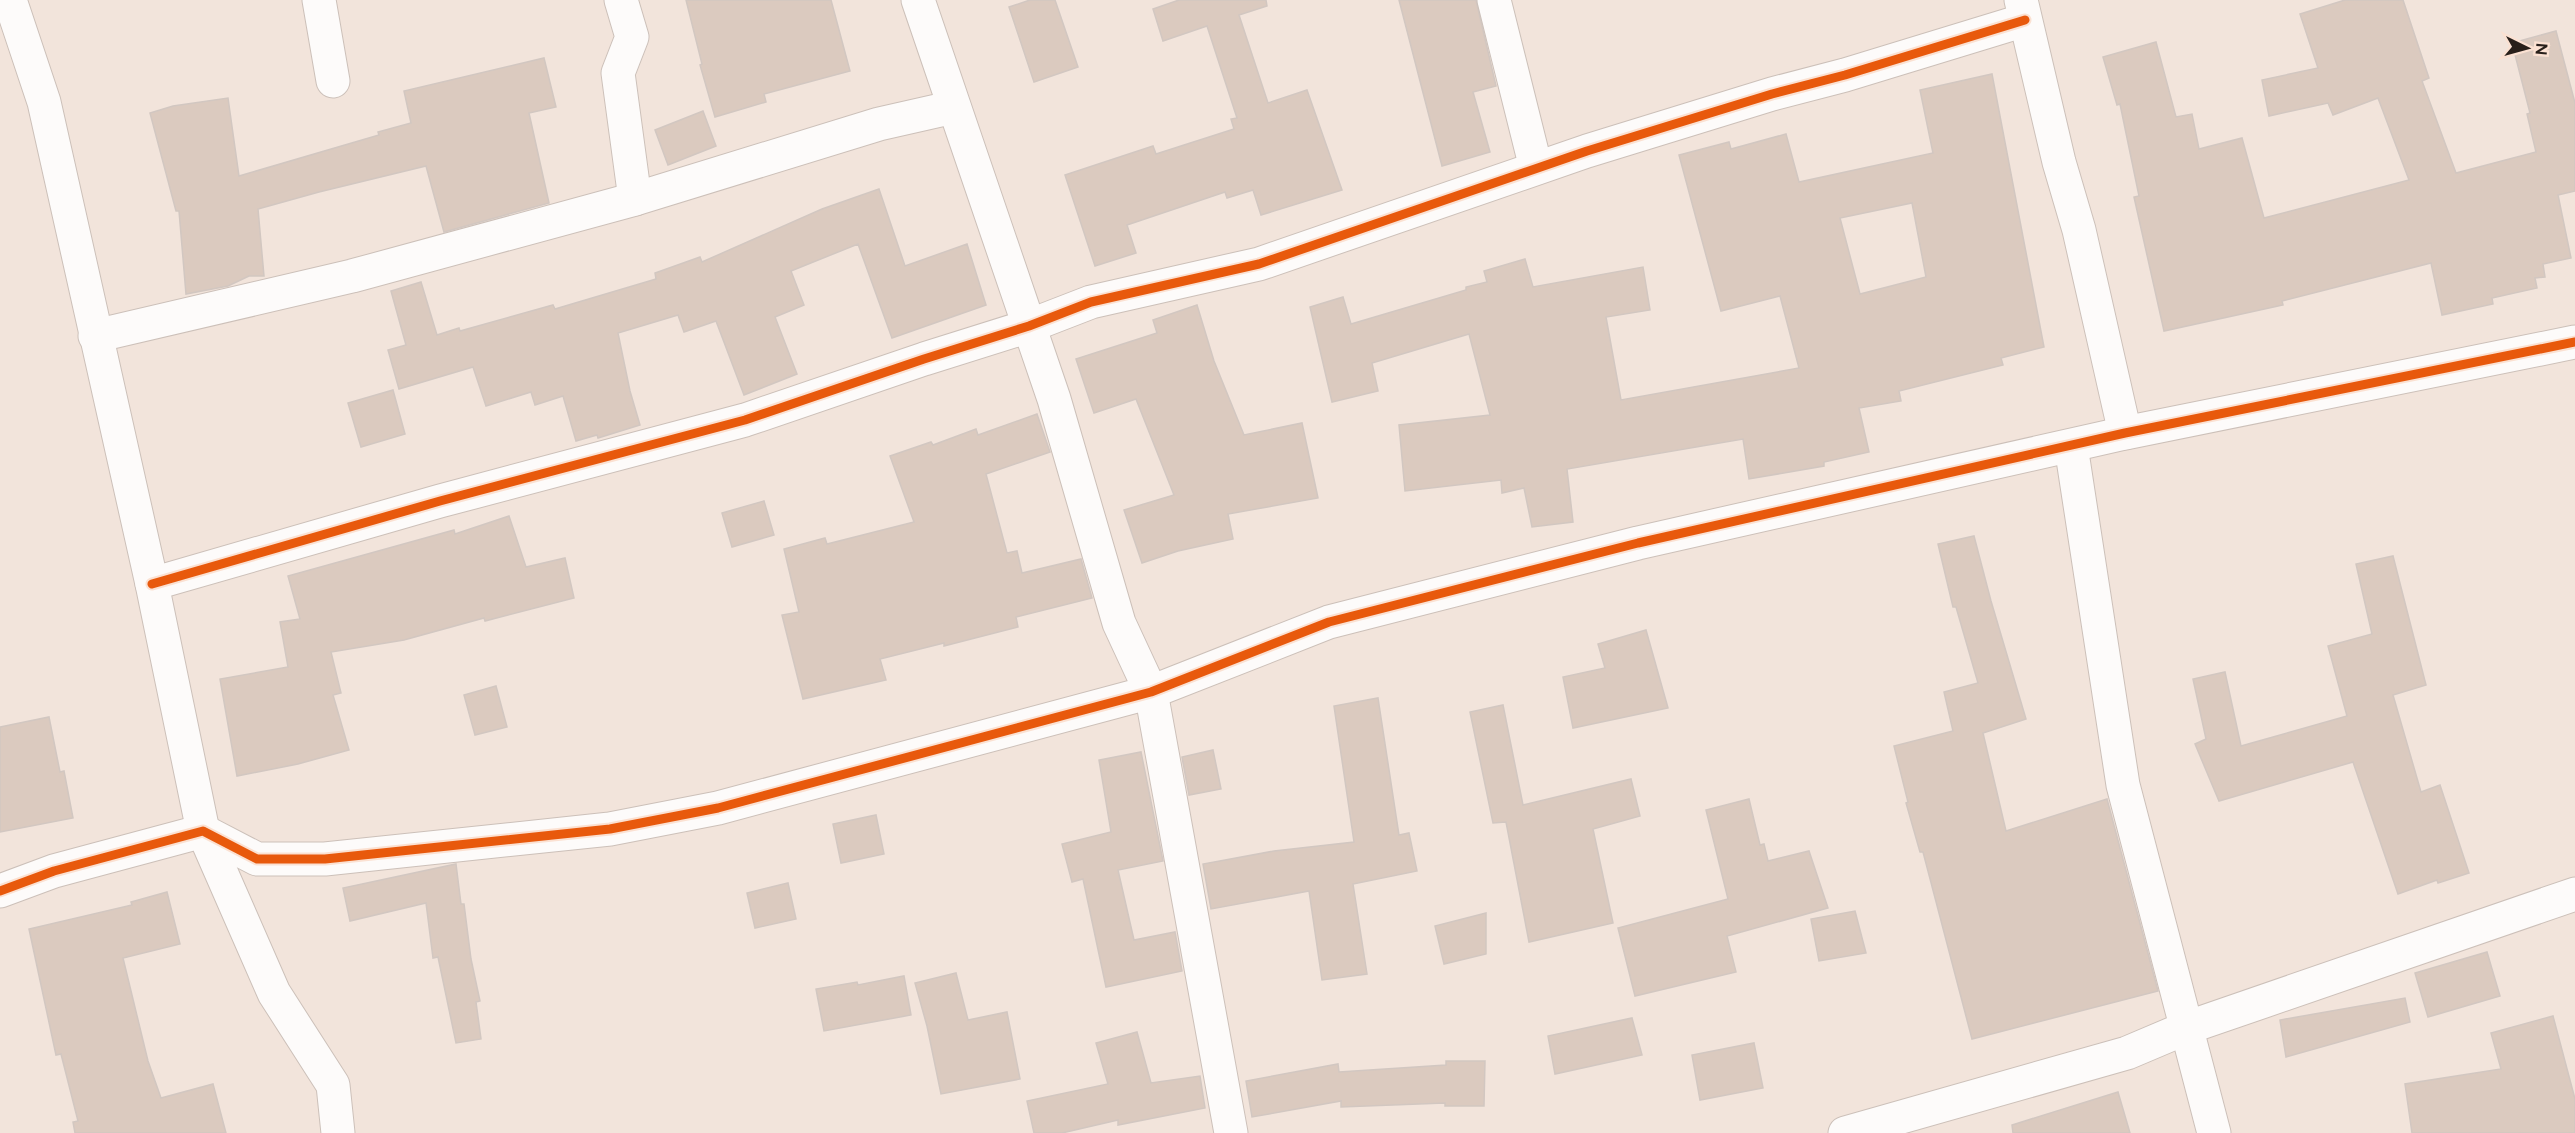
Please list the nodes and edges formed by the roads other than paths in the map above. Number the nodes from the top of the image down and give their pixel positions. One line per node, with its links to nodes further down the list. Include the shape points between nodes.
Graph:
1 (10, 0): 12 (street, via 44,102)
2 (319, 0): 7 (street)
3 (621, 0): 10 (street, via 632,37 618,74)
4 (918, 0): 8 (street)
5 (1494, 0): 9 (street)
6 (2023, 10): 9 (street, via 1845,75); 14 (street)
7 (333, 81)
8 (954, 107): 10 (street, via 879,124); 11 (street)
9 (1536, 168): 11 (street, via 1259,264 1091,302)
10 (635, 199): 12 (street, via 352,276)
11 (1029, 326): 16 (street, via 745,420 440,501); 17 (street, via 1119,623)
12 (95, 336): 16 (street)
13 (2575, 342): 14 (street)
14 (2125, 433): 15 (street)
15 (2071, 446): 17 (street, via 1638,543 1329,622); 21 (street, via 2123,785)
16 (152, 584): 18 (street)
17 (1151, 692): 18 (street, via 718,808 610,829 325,859 257,859); 23 (street)
18 (203, 831): 19 (street, via 54,871); 22 (street, via 274,993 333,1085)
19 (0, 891)
20 (2575, 894): 21 (street)
21 (2186, 1028): 24 (street, via 2127,1053); 25 (street)
22 (338, 1133)
23 (1231, 1133)
24 (1845, 1133)
25 (2214, 1133)

